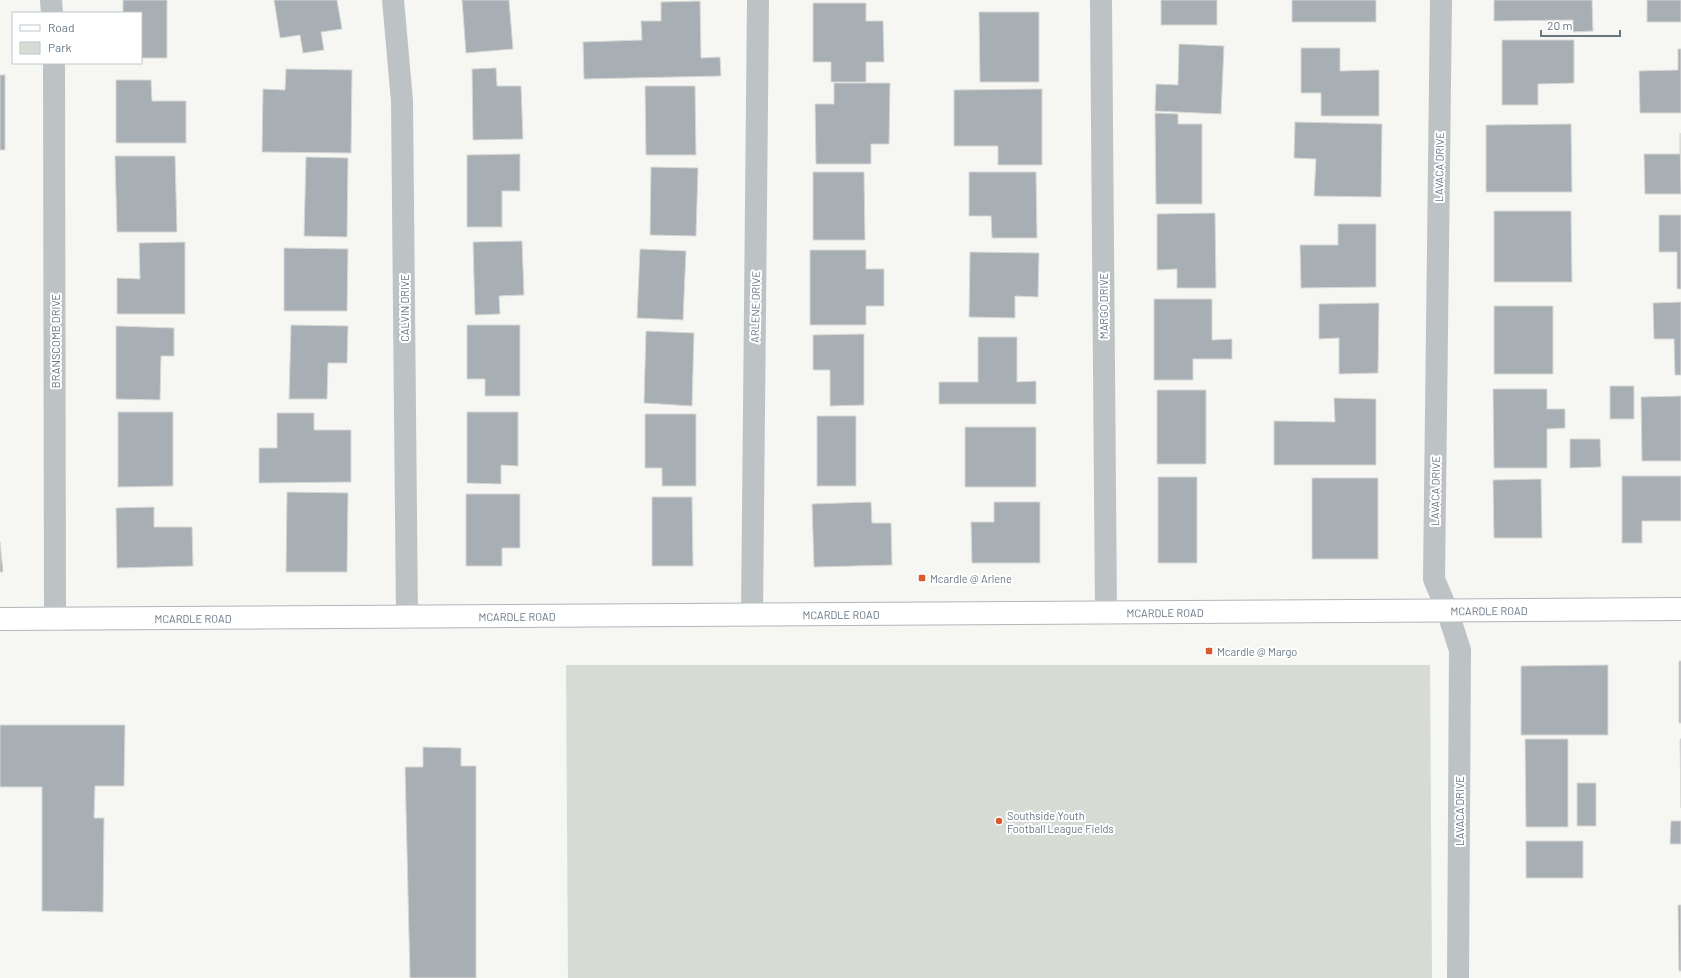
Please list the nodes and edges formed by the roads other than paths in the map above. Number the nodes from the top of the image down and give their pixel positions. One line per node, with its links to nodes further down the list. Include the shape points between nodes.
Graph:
1 (51, 0): 6 (street)
2 (393, 0): 12 (street, CALVIN DRIVE, via 402,101)
3 (758, 0): 11 (street, ARLENE DRIVE)
4 (1101, 0): 10 (street, MARGO DRIVE)
5 (1441, 0): 9 (street, LAVACA DRIVE, via 1434,579)
6 (52, 12)
7 (54, 64): 14 (street, BRANSCOMB DRIVE)
8 (1681, 609): 9 (main road, MCARDLE ROAD)
9 (1447, 610): 10 (main road, MCARDLE ROAD); 15 (street, LAVACA DRIVE, via 1460,650)
10 (1106, 613): 11 (main road, MCARDLE ROAD)
11 (752, 615): 12 (main road, MCARDLE ROAD)
12 (407, 617): 14 (main road, MCARDLE ROAD)
13 (0, 619): 14 (main road, MCARDLE ROAD)
14 (55, 619)
15 (1458, 978)

